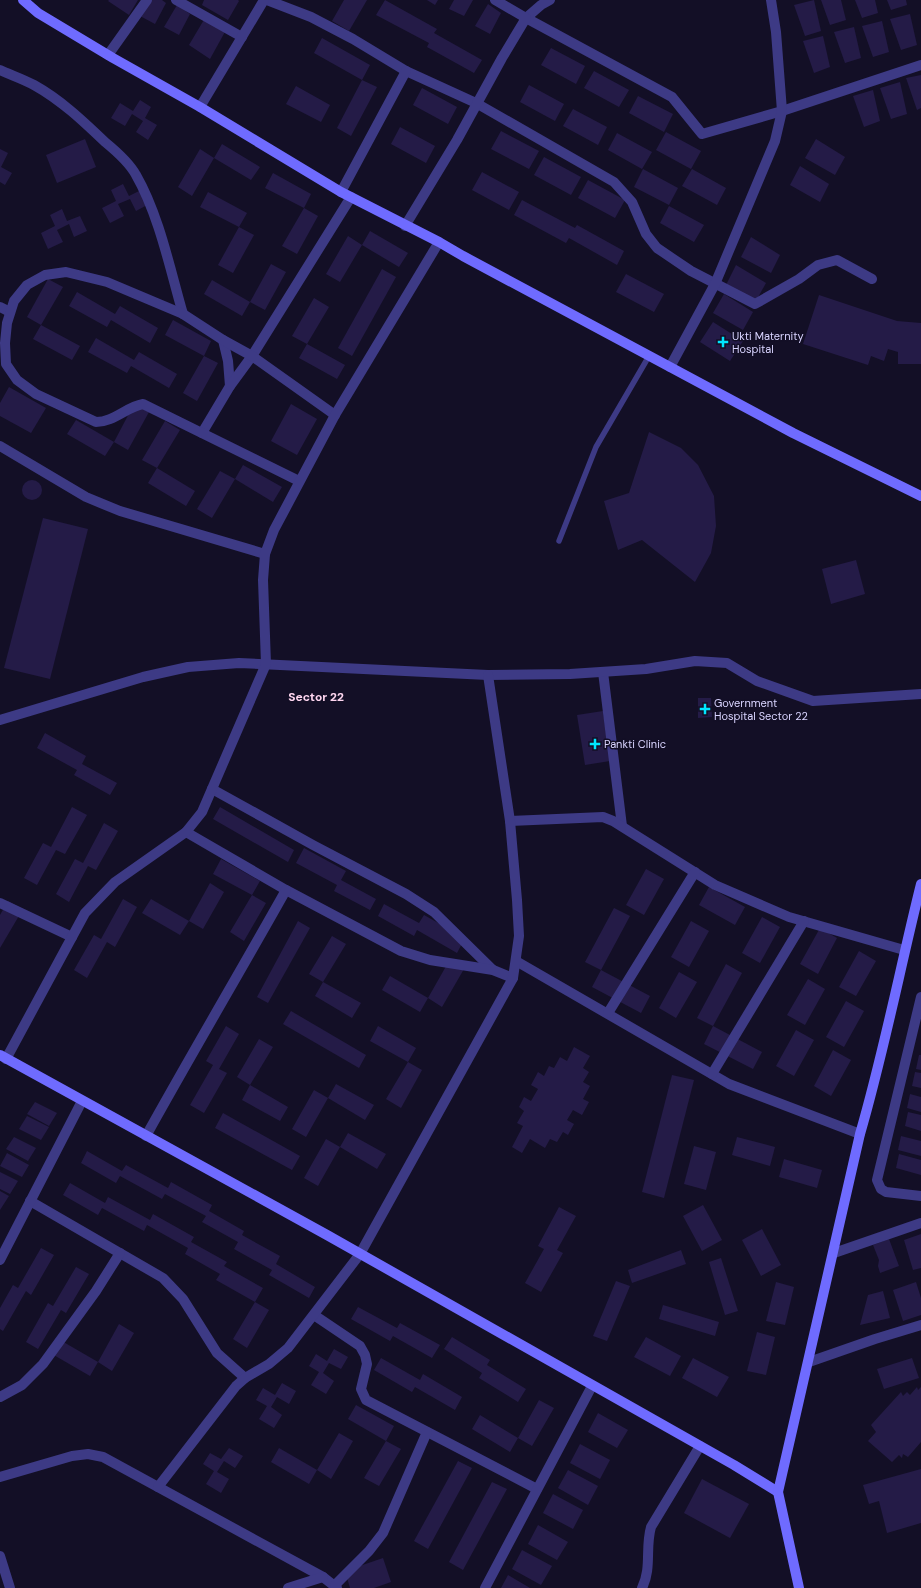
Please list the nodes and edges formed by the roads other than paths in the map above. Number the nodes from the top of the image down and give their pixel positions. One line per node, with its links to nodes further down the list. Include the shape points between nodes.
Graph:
1 (23, 0): 10 (street, via 38,13)
2 (147, 0): 10 (street)
3 (176, 0): 9 (street)
4 (265, 0): 9 (street); 13 (street, via 311,17)
5 (496, 0): 8 (street)
6 (550, 0): 8 (street)
7 (771, 0): 16 (street)
8 (526, 18): 14 (street); 16 (street, via 672,97 702,134)
9 (242, 36): 15 (street)
10 (108, 55): 15 (street)
11 (921, 65): 16 (street)
12 (0, 70): 25 (street, via 55,98 118,153 135,173 157,224)
13 (406, 71): 14 (street); 17 (street)
14 (476, 104): 19 (street, via 454,146); 22 (street, via 614,182 632,202 646,234 657,248)
15 (200, 107): 17 (street)
16 (782, 111): 22 (street, via 776,141)
17 (340, 192): 18 (street)
18 (351, 197): 19 (street); 27 (street)
19 (405, 226): 20 (street)
20 (439, 242): 28 (street); 31 (street)
21 (872, 279): 22 (street, via 837,260 818,265 755,304)
22 (715, 284): 29 (street)
23 (0, 307): 24 (street)
24 (10, 312): 25 (street, via 14,301 26,285 45,275 66,272 107,282); 32 (street, via 5,343 6,364 17,380 36,394 96,422 105,422 134,406 143,404)
25 (183, 314): 26 (street)
26 (223, 340): 27 (street); 30 (street)
27 (252, 356): 30 (street); 31 (street)
28 (649, 356): 29 (street); 36 (lane, via 596,447)
29 (670, 367): 35 (street, via 793,433)
30 (230, 386): 32 (street)
31 (335, 415): 34 (street)
32 (202, 433): 34 (street)
33 (0, 446): 37 (street, via 86,497 120,512)
34 (299, 481): 37 (street)
35 (921, 496)
36 (560, 541)
37 (265, 554): 38 (street, via 263,580)
38 (266, 664): 40 (street); 42 (street, via 238,663 188,667 143,677); 43 (street)
39 (604, 672): 40 (street); 41 (street, via 646,669 695,660 727,663 757,681 813,701); 45 (street)
40 (488, 675): 44 (street)
41 (921, 694)
42 (0, 720)
43 (212, 789): 46 (street, via 202,812); 55 (street, via 313,846 406,894 434,912)
44 (510, 821): 45 (street, via 603,817); 54 (street, via 520,936)
45 (622, 826): 47 (street)
46 (186, 832): 49 (street); 52 (street, via 115,882 86,913)
47 (695, 872): 51 (street, via 715,885); 58 (street)
48 (921, 884): 53 (street)
49 (286, 890): 55 (street, via 401,951 430,960); 63 (street)
50 (0, 903): 52 (street)
51 (804, 921): 53 (street); 60 (street)
52 (72, 937): 59 (street)
53 (904, 950): 62 (street)
54 (516, 961): 56 (street); 58 (street)
55 (493, 970): 56 (street)
56 (512, 978): 69 (street)
57 (921, 997): 64 (street, via 876,1180 886,1192)
58 (608, 1013): 60 (street)
59 (3, 1057): 61 (street)
60 (712, 1074): 62 (street, via 729,1084)
61 (82, 1101): 63 (street); 65 (street)
62 (860, 1134): 67 (street)
63 (146, 1136): 69 (street)
64 (921, 1196)
65 (30, 1201): 68 (street); 70 (street)
66 (921, 1223): 67 (street)
67 (834, 1252): 73 (street)
68 (120, 1253): 74 (street, via 163,1278 183,1299 217,1353); 76 (street, via 43,1364 22,1385)
69 (360, 1254): 71 (street); 75 (street)
70 (0, 1260)
71 (314, 1316): 74 (street, via 288,1348 269,1364); 77 (street, via 360,1346 367,1364 361,1389 366,1400)
72 (921, 1325): 73 (street)
73 (809, 1362): 82 (street)
74 (245, 1378): 80 (street, via 236,1386)
75 (592, 1386): 78 (street); 81 (street)
76 (0, 1397)
77 (427, 1432): 81 (street); 86 (street, via 383,1533)
78 (700, 1446): 82 (street); 89 (street, via 651,1527 649,1566)
79 (0, 1477): 80 (street, via 72,1456 88,1454 103,1457)
80 (158, 1487): 84 (street)
81 (537, 1489): 88 (street)
82 (778, 1492): 90 (street)
83 (0, 1556): 85 (street)
84 (323, 1577): 86 (street); 87 (street)
85 (6, 1583)
86 (336, 1586)
87 (288, 1588)
88 (485, 1588)
89 (642, 1588)
90 (797, 1588)

